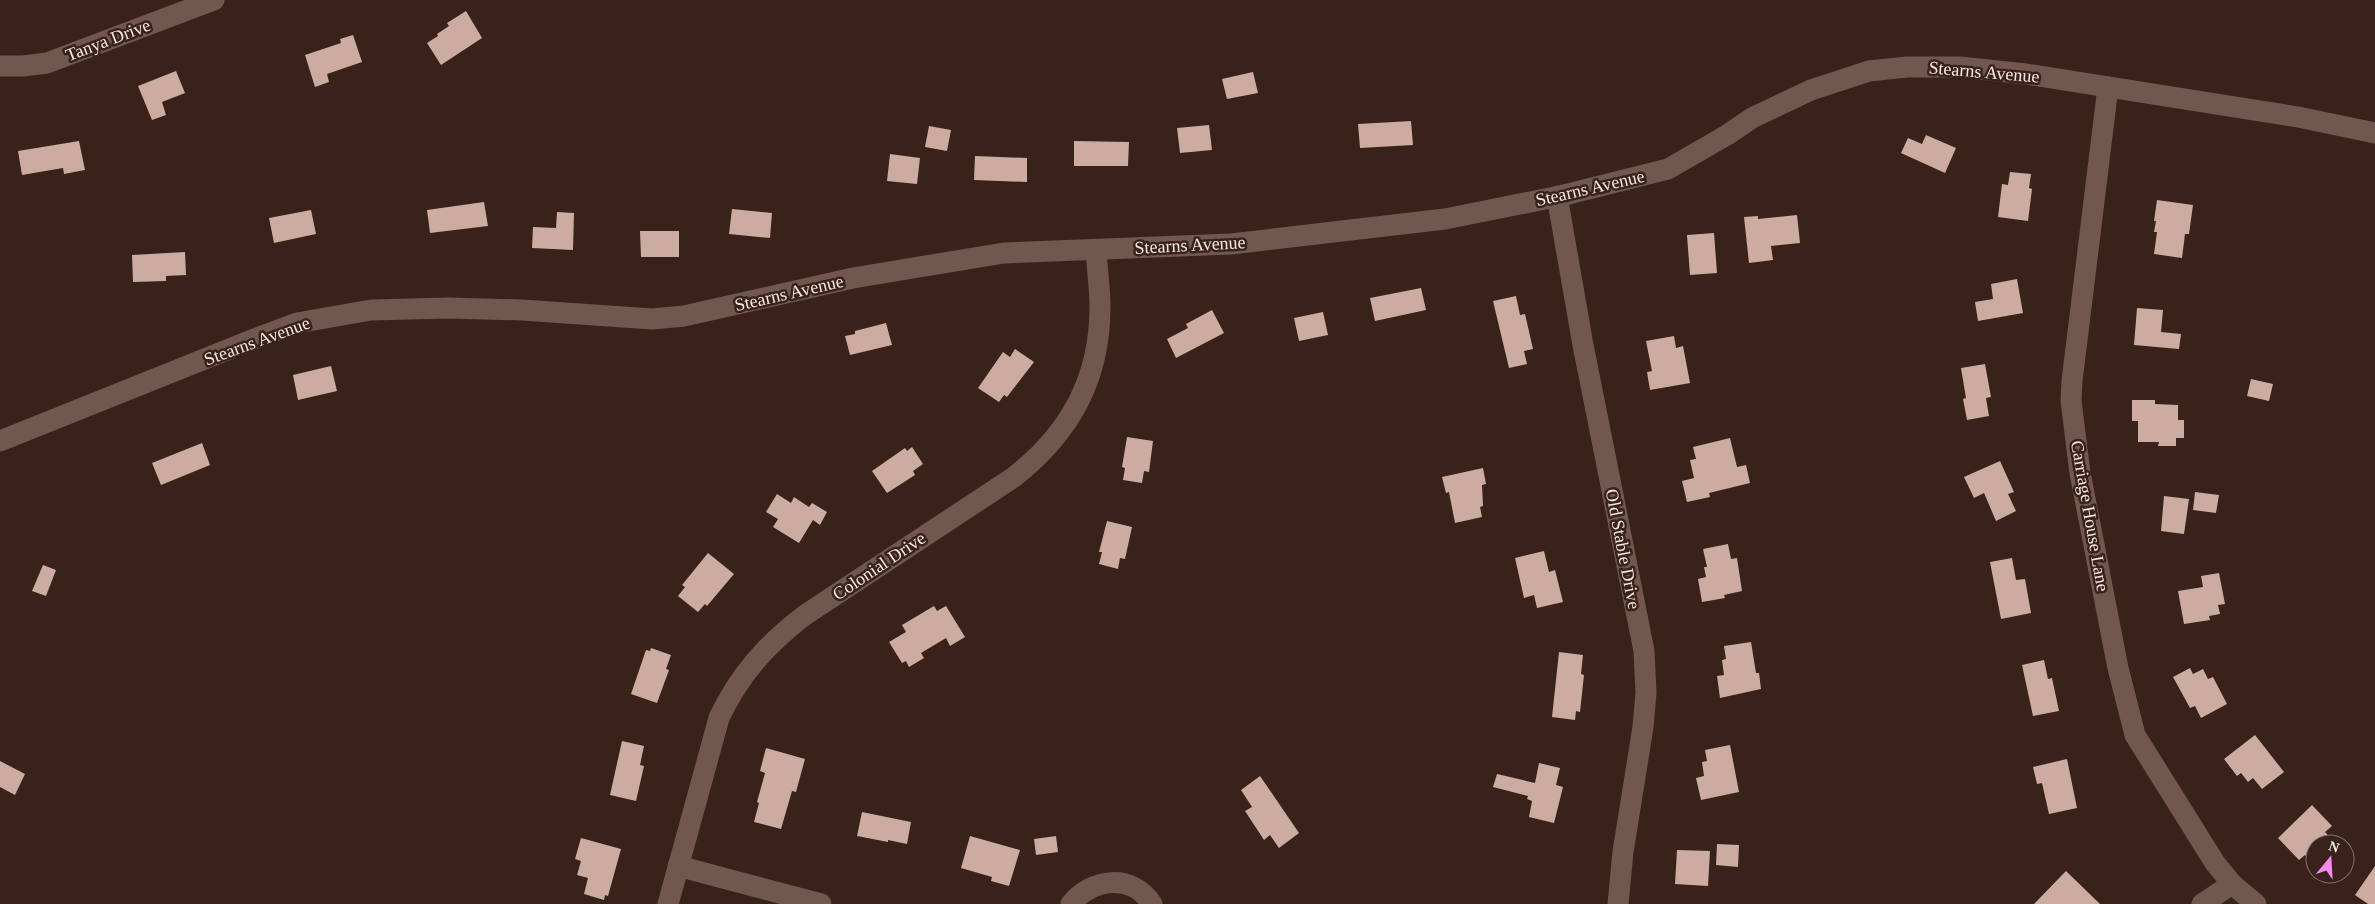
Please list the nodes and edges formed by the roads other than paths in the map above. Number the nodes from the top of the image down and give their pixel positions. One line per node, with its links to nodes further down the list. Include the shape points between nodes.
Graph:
1 (214, 0): 2 (street, Tanya Drive, via 47,63)
2 (0, 66)
3 (2108, 87): 4 (street, Stearns Avenue, via 2298,117); 5 (street, Stearns Avenue, via 1960,67 1907,67 1869,72 1811,90 1780,104 1668,169); 9 (street, Carriage House Lane, via 2072,381 2071,401 2080,473 2118,668 2135,735 2215,863)
4 (2375, 133)
5 (1557, 196): 6 (street, Stearns Avenue, via 1445,219 1350,231 1231,244); 14 (street, Old Stable Drive, via 1583,346 1644,651 1646,692 1643,727)
6 (1096, 250): 7 (street, Stearns Avenue, via 1004,253 852,278 723,308 652,319 449,308 371,310 337,315 297,323 262,336); 8 (street, Colonial Drive, via 1099,340 1092,371 1069,418 1036,460 1014,477 805,615 755,660 729,697 719,718)
7 (0, 441)
8 (678, 866): 10 (street, Colonial Drive); 11 (street)
9 (2232, 884): 15 (street); 16 (street, Carriage House Lane)
10 (668, 904)
11 (821, 904)
12 (1071, 904): 13 (street, via 1094,885 1114,882 1133,887)
13 (1152, 904)
14 (1618, 904)
15 (2202, 904)
16 (2256, 904)

